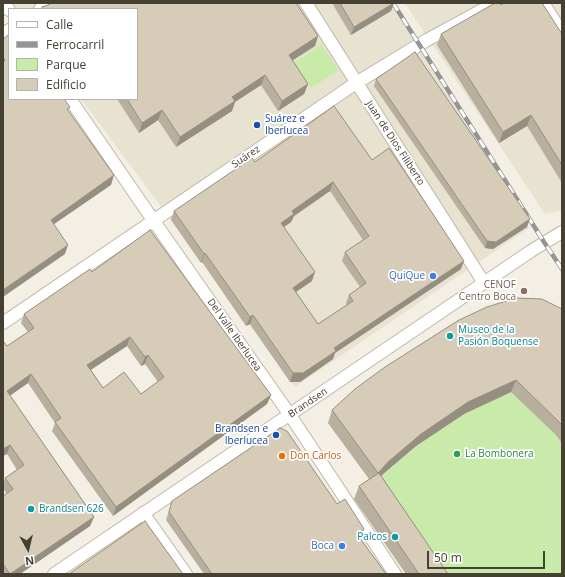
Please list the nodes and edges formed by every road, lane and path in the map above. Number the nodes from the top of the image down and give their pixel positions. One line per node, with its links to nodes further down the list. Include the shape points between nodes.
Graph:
1 (306, 3): 5 (street, Juan de Dios Filiberto)
2 (495, 3): 5 (street, Suárez)
3 (543, 3): 4 (street)
4 (562, 33)
5 (356, 83): 7 (street, Suárez); 9 (street, Juan de Dios Filiberto)
6 (71, 100): 7 (street, Del Valle Iberlucea)
7 (152, 220): 10 (street, Suárez); 11 (street, Del Valle Iberlucea)
8 (562, 232): 9 (street, Brandsen)
9 (484, 282): 11 (street, Brandsen)
10 (3, 323)
11 (290, 415): 12 (street, Brandsen); 15 (street, Del Valle Iberlucea)
12 (143, 513): 13 (street, Brandsen); 14 (street)
13 (54, 574)
14 (186, 574)
15 (395, 574)

